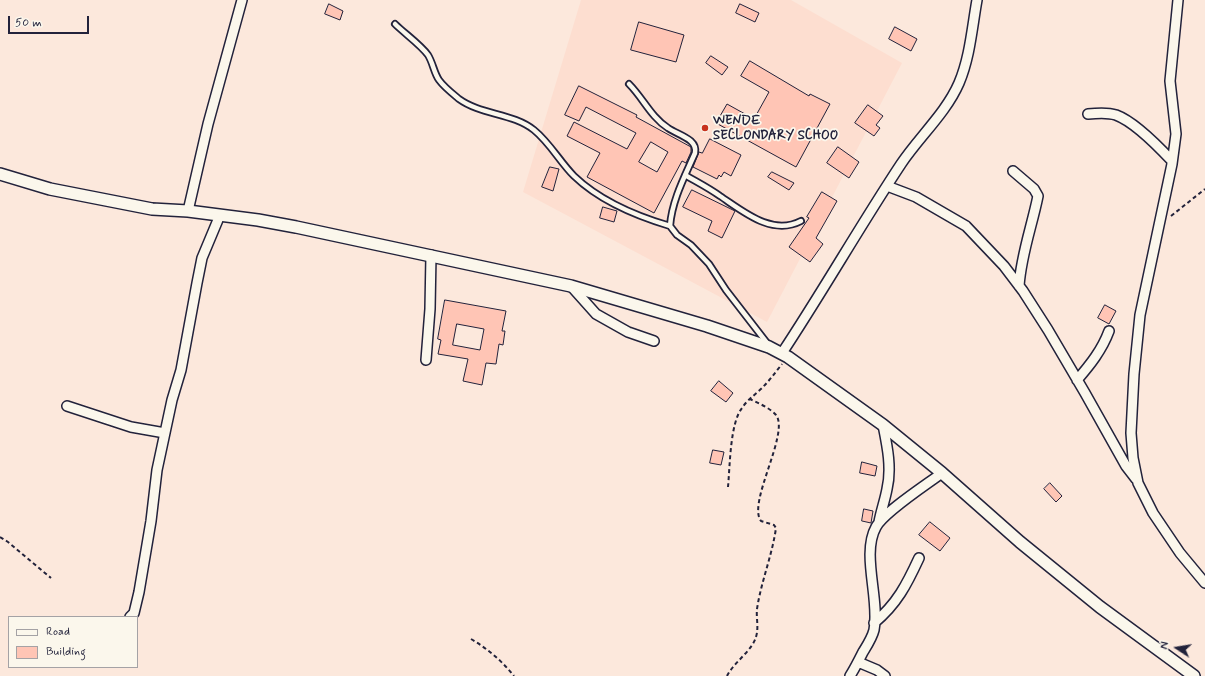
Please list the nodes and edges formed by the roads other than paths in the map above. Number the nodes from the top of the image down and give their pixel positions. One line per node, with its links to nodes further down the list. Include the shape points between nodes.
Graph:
1 (242, 0): 12 (street, via 208,124)
2 (977, 0): 11 (street, via 967,63 959,84)
3 (1178, 0): 7 (street, via 1170,81 1176,134)
4 (394, 24): 15 (lane, via 428,55 439,80 460,99 535,130 591,191)
5 (629, 84): 10 (lane, via 658,121 695,144 695,153)
6 (1088, 114): 7 (street, via 1100,112 1117,115 1152,140)
7 (1172, 161): 29 (street, via 1140,314 1131,433 1132,458)
8 (1013, 171): 18 (street, via 1034,189 1038,196 1020,269)
9 (0, 174): 12 (street, via 50,189 152,209)
10 (685, 175): 14 (lane, via 762,222 782,226 794,225); 15 (lane, via 671,215)
11 (887, 186): 18 (street, via 916,197 966,226); 22 (street)
12 (188, 211): 13 (street)
13 (220, 215): 16 (street, via 296,227); 27 (street, via 202,258 181,370)
14 (801, 221)
15 (670, 226): 21 (lane, via 709,264)
16 (431, 255): 17 (street); 23 (street)
17 (571, 286): 20 (street, via 596,314 628,332); 21 (street)
18 (1019, 286): 24 (street)
19 (1109, 331): 24 (street, via 1097,356)
20 (654, 341)
21 (770, 347): 22 (street)
22 (785, 355): 26 (street)
23 (426, 360)
24 (1077, 380): 29 (street)
25 (67, 406): 27 (street, via 131,427)
26 (883, 424): 28 (street); 30 (street, via 889,468 888,488)
27 (165, 433): 33 (street, via 139,592)
28 (942, 474): 30 (street); 38 (street, via 1100,608)
29 (1138, 483): 32 (street, via 1153,513 1180,553)
30 (879, 522): 34 (street, via 870,542)
31 (919, 558): 34 (street, via 901,594)
32 (1205, 583)
33 (131, 616)
34 (874, 623): 35 (street, via 870,641)
35 (858, 662): 36 (street); 37 (street)
36 (850, 676)
37 (885, 676)
38 (1194, 676)

